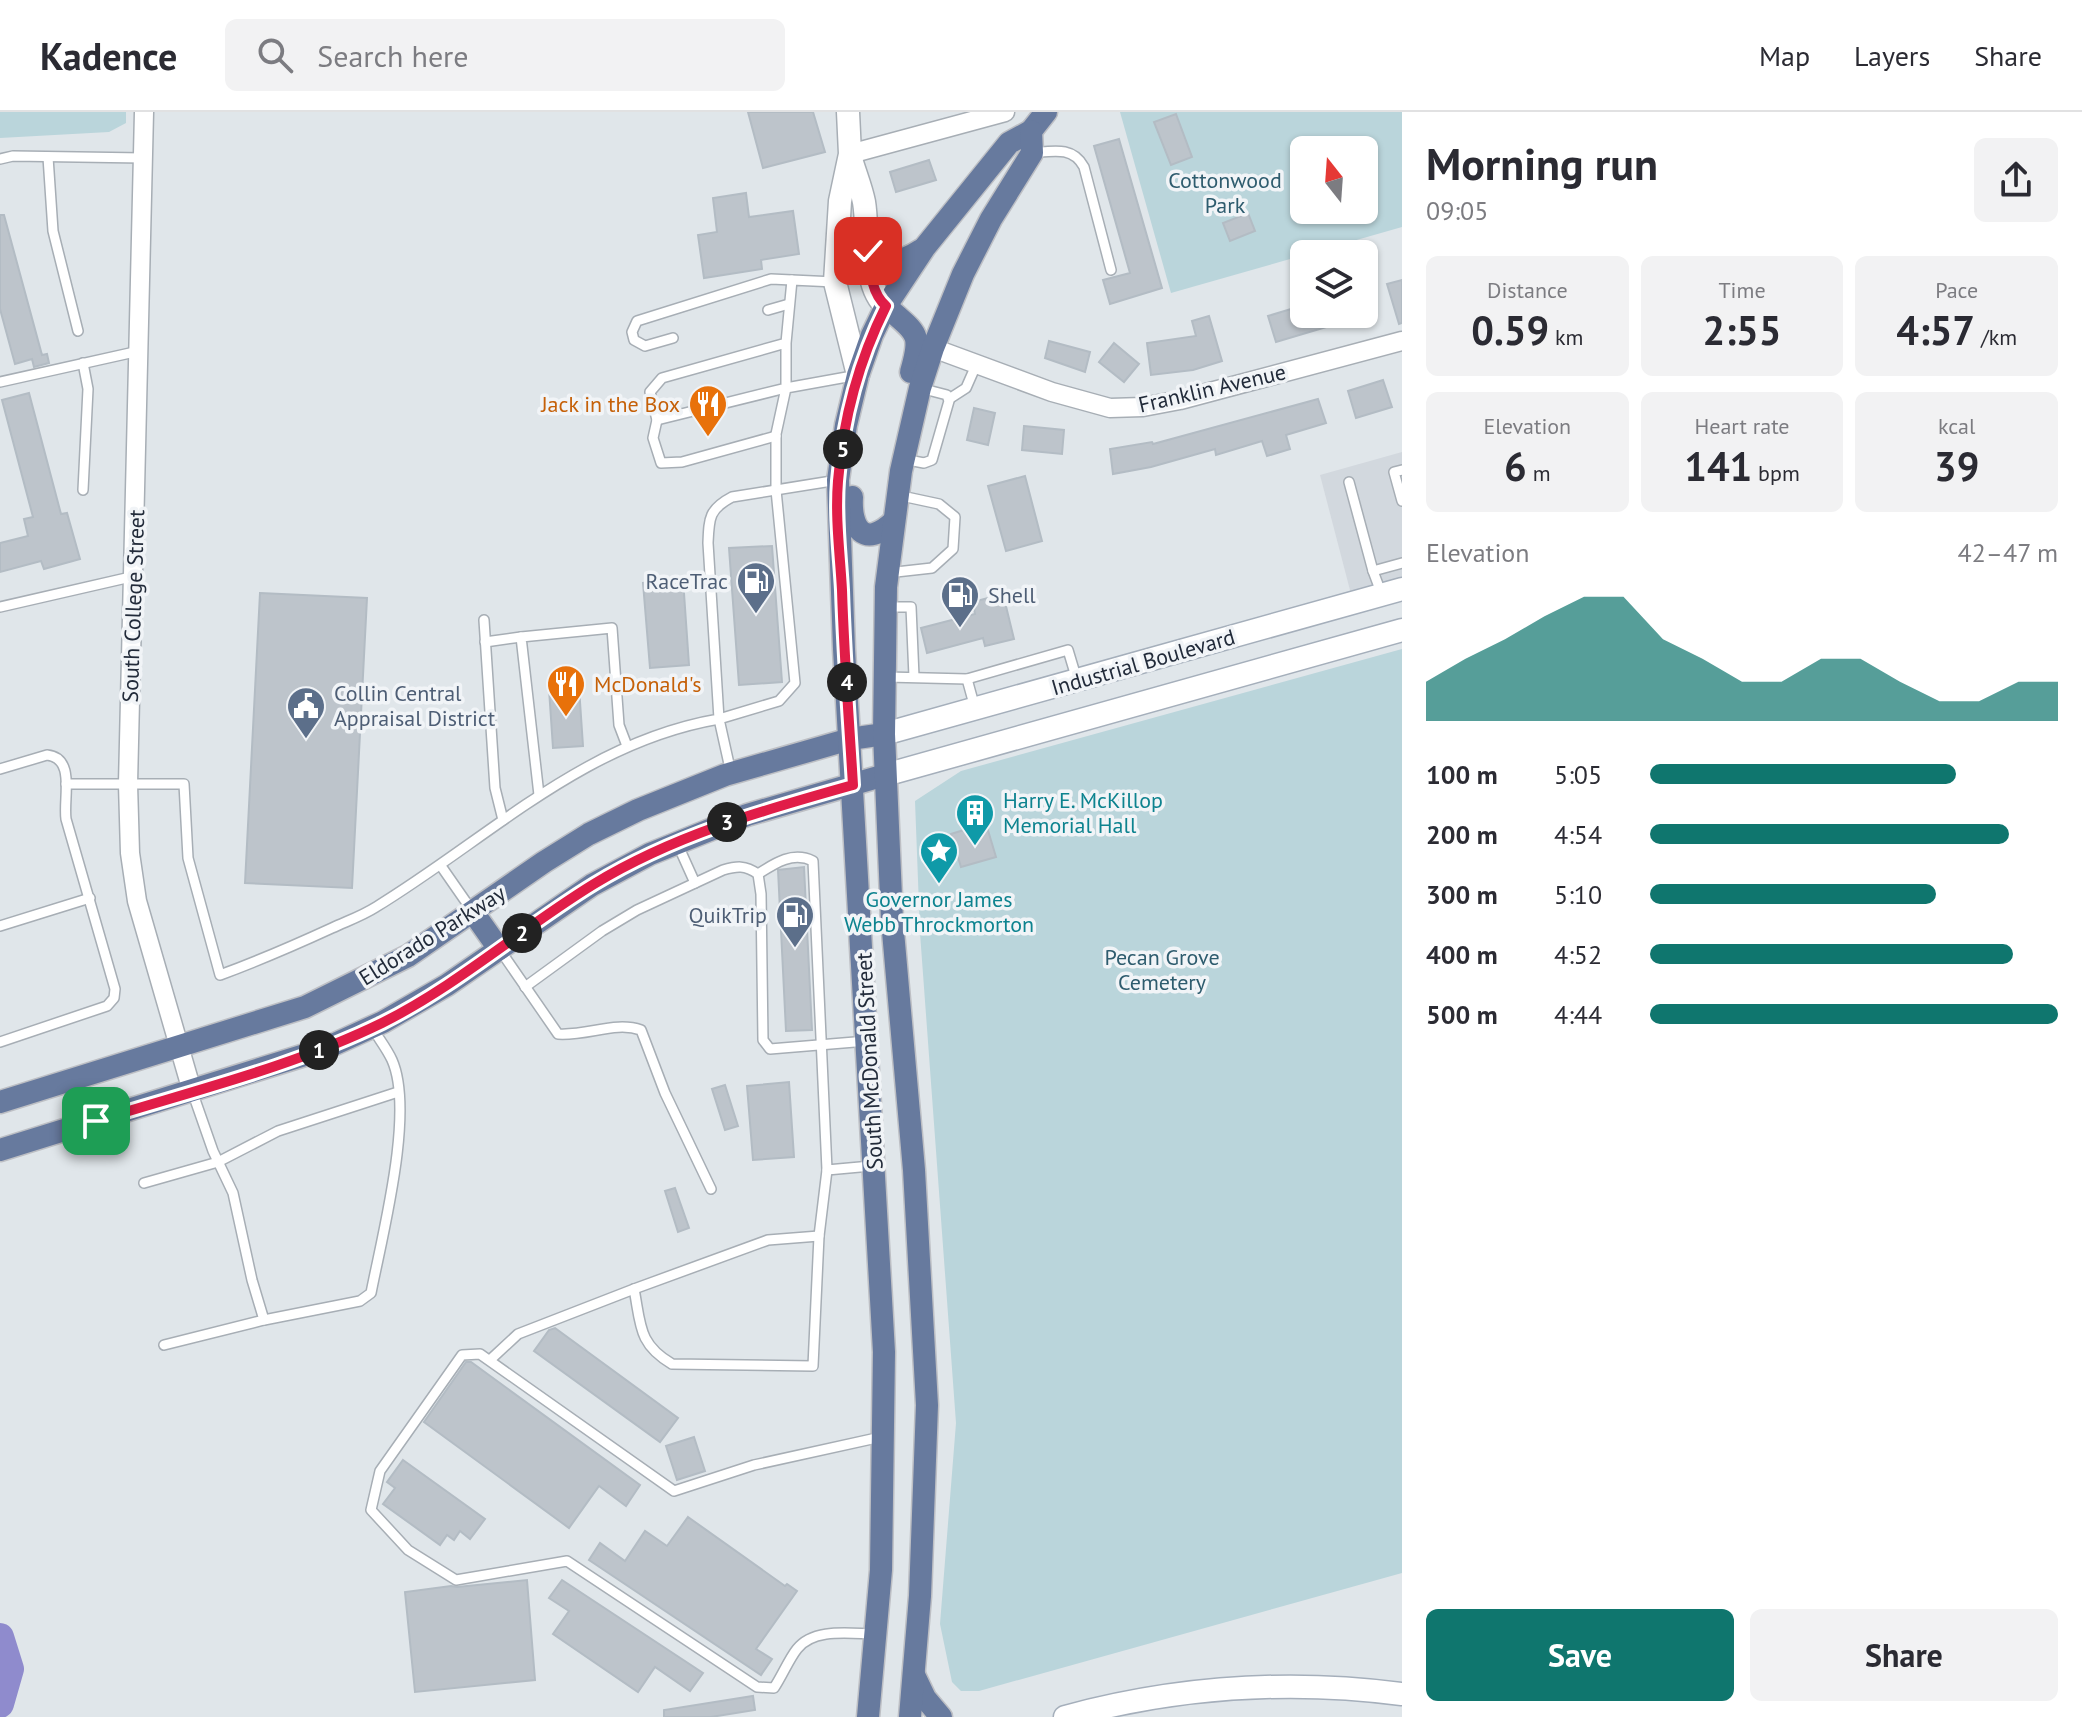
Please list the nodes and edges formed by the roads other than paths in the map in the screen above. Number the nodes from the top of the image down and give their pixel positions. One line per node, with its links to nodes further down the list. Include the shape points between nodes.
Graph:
1 (144, 112): 8 (street, South College Street)
2 (848, 112): 6 (main road)
3 (1005, 112): 6 (street)
4 (1046, 112): 5 (main road, South McDonald Street)
5 (1032, 142): 10 (main road, South McDonald Street, via 1009,143); 12 (lane, via 1079,157); 22 (main road, South McDonald Street, via 977,246)
6 (850, 154): 11 (main road, via 863,200); 14 (main road, via 840,201)
7 (48, 157): 8 (lane); 9 (lane); 18 (lane, via 53,231)
8 (143, 158): 23 (street, South College Street)
9 (0, 159)
10 (925, 247): 11 (main road, via 892,262 879,261); 16 (main road, South McDonald Street)
11 (868, 251): 16 (main road, via 874,289)
12 (1111, 270)
13 (792, 280): 14 (lane); 15 (lane); 19 (lane, via 771,279 637,321 632,332 645,346)
14 (835, 282): 26 (main road)
15 (789, 304): 17 (lane); 21 (lane)
16 (886, 306): 26 (main road, South McDonald Street); 40 (main road, via 919,344 896,428)
17 (768, 310)
18 (78, 331)
19 (673, 338)
20 (1402, 341): 25 (street, Franklin Avenue, via 1143,407 1110,408)
21 (786, 343): 28 (lane); 31 (lane, via 662,378 650,392)
22 (933, 348): 25 (street, Franklin Avenue); 29 (main road, South McDonald Street)
23 (139, 351): 24 (lane); 46 (street, South College Street)
24 (83, 363): 27 (lane); 38 (lane, via 88,389)
25 (977, 363): 30 (lane, via 966,388)
26 (858, 375): 28 (lane); 32 (main road, South McDonald Street)
27 (0, 382)
28 (786, 388): 31 (lane); 33 (lane)
29 (920, 388): 30 (lane); 34 (main road, South McDonald Street)
30 (949, 399): 34 (lane, via 932,460)
31 (657, 420): 33 (lane, via 653,438 661,463)
32 (846, 425): 36 (main road, South McDonald Street); 42 (main road, via 854,449 854,525 870,534)
33 (776, 436): 39 (lane)
34 (903, 459): 40 (main road, South McDonald Street)
35 (1402, 470): 41 (lane, via 1394,472)
36 (838, 480): 39 (lane); 61 (main road, South McDonald Street)
37 (1349, 482): 44 (lane)
38 (83, 490)
39 (776, 490): 59 (lane, via 732,497 719,503 709,517); 59 (lane, via 795,683 779,701)
40 (897, 493): 42 (main road, South McDonald Street); 45 (lane, via 939,504 955,517 953,549 932,568)
41 (1402, 501)
42 (893, 522): 45 (main road, South McDonald Street)
43 (1402, 563): 44 (lane)
44 (1373, 571): 47 (lane)
45 (887, 573): 49 (main road, South McDonald Street)
46 (135, 576): 48 (lane); 67 (street, South College Street)
47 (1392, 592): 51 (main road); 57 (main road, Industrial Boulevard)
48 (0, 607)
49 (885, 607): 54 (main road, South McDonald Street); 55 (lane, via 911,607)
50 (484, 620): 53 (lane)
51 (1398, 631): 65 (main road, Industrial Boulevard)
52 (521, 637): 53 (lane); 62 (lane, via 612,628 619,725); 69 (lane)
53 (485, 642): 70 (lane, via 495,788)
54 (884, 677): 55 (lane); 60 (main road, South McDonald Street)
55 (914, 677): 56 (lane)
56 (967, 679): 57 (lane, via 1068,650); 58 (lane)
57 (1077, 680): 58 (main road, Industrial Boulevard)
58 (975, 708): 60 (main road, Industrial Boulevard)
59 (719, 719): 62 (lane); 64 (lane)
60 (884, 734): 61 (main road, Eldorado Parkway); 65 (main road, South McDonald Street)
61 (850, 739): 64 (main road, Eldorado Parkway); 68 (main road, South McDonald Street)
62 (627, 746): 69 (lane)
63 (0, 769): 66 (lane, via 55,756 63,763)
64 (731, 773): 76 (main road, Eldorado Parkway, via 589,834)
65 (885, 775): 68 (main road, Eldorado Parkway); 77 (main road, South McDonald Street)
66 (66, 784): 67 (lane); 75 (lane, via 66,819)
67 (128, 784): 72 (lane, via 184,784 188,858 220,975 373,909); 87 (street, South College Street, via 137,901)
68 (853, 785): 71 (main road, Eldorado Parkway); 79 (main road, South McDonald Street)
69 (539, 795): 70 (lane)
70 (503, 820): 72 (lane)
71 (676, 841): 74 (lane); 80 (main road, Eldorado Parkway, via 592,885)
72 (441, 866): 76 (lane)
73 (758, 874): 74 (lane, via 737,866); 86 (lane, via 763,1040 770,1049); 86 (lane, via 779,859 813,861)
74 (695, 883): 81 (lane, via 602,931)
75 (90, 898): 78 (lane); 85 (lane, via 114,998 87,1014)
76 (473, 912): 80 (main road); 87 (main road, Eldorado Parkway, via 408,956 328,997)
77 (892, 920): 79 (main road); 83 (main road, South McDonald Street)
78 (0, 926)
79 (861, 928): 84 (main road, South McDonald Street)
80 (499, 949): 81 (lane); 82 (main road, Eldorado Parkway)
81 (525, 987): 96 (lane, via 558,1034 626,1025 641,1030)
82 (372, 1027): 88 (main road, Eldorado Parkway, via 289,1061); 89 (lane, via 392,1060)
83 (903, 1037): 84 (main road); 104 (main road, South McDonald Street, via 927,1405)
84 (867, 1041): 86 (lane); 93 (main road, South McDonald Street)
85 (0, 1042)
86 (820, 1044): 94 (lane)
87 (177, 1047): 88 (street, South College Street); 90 (main road, Eldorado Parkway)
88 (192, 1091): 91 (main road, Eldorado Parkway); 92 (lane)
89 (398, 1092): 92 (lane, via 278,1131); 99 (lane, via 396,1170 371,1293 360,1301)
90 (0, 1102)
91 (0, 1150)
92 (218, 1162): 95 (lane); 99 (lane, via 233,1193)
93 (874, 1165): 94 (lane); 102 (main road, South McDonald Street, via 883,1295)
94 (827, 1170): 97 (lane)
95 (144, 1183)
96 (711, 1189)
97 (819, 1236): 98 (lane, via 768,1240); 98 (lane, via 813,1366 672,1364 655,1354 644,1337)
98 (634, 1289): 101 (lane, via 518,1334)
99 (264, 1320): 100 (lane)
100 (164, 1345)
101 (490, 1360): 102 (lane, via 674,1491 754,1465); 103 (lane, via 480,1354 462,1355 380,1471 371,1510 408,1550 456,1580 567,1561 757,1687 774,1688 797,1648 811,1638)
102 (884, 1437): 103 (main road, South McDonald Street)
103 (876, 1634): 106 (main road, South McDonald Street)
104 (914, 1674): 107 (main road, South McDonald Street); 108 (main road)
105 (1402, 1694): 109 (main road, via 1243,1687 1155,1697)
106 (868, 1717)
107 (910, 1717)
108 (941, 1717)
109 (1065, 1717)

